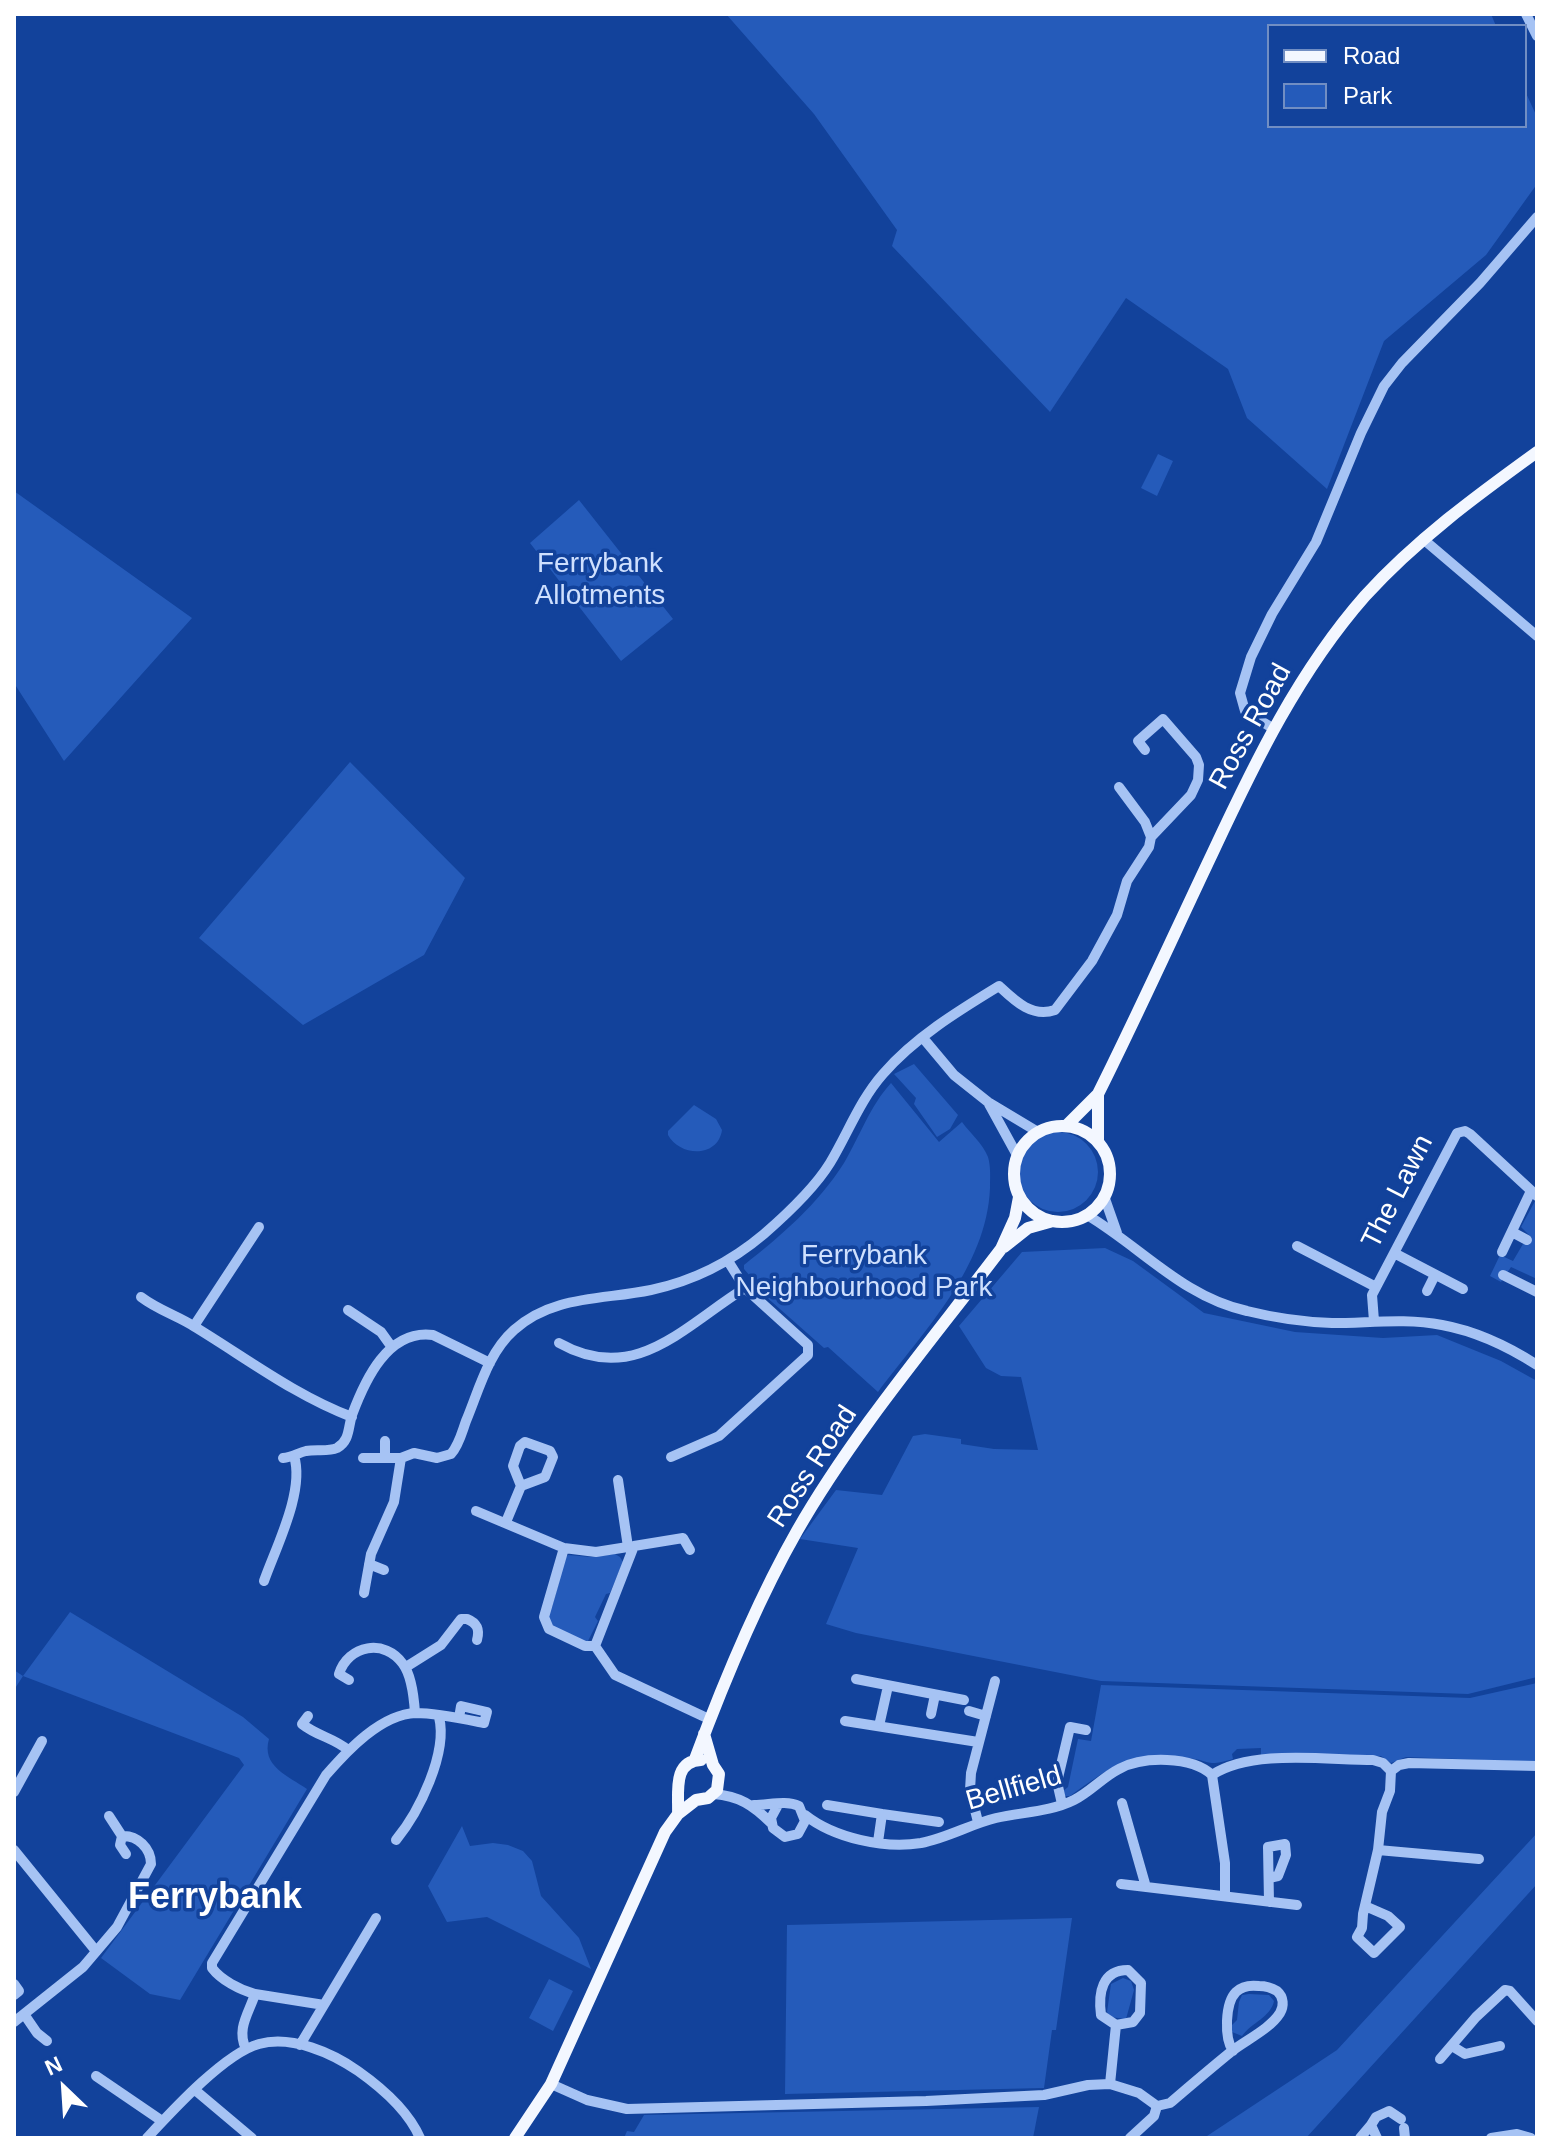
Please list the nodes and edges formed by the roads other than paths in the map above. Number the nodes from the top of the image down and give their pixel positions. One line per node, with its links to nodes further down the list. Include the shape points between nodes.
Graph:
1 (1526, 14): 2 (street)
2 (1537, 36)
3 (1537, 217): 7 (street, via 1402,363 1377,400 1316,542 1259,639 1246,673 1240,693 1245,711)
4 (1537, 452): 5 (main road, Ross Road)
5 (1423, 539): 6 (street); 7 (main road, Ross Road, via 1336,632)
6 (1537, 636)
7 (1274, 729): 12 (main road, Ross Road)
8 (1145, 750): 10 (street, via 1138,741 1163,719 1196,757 1200,773 1191,795)
9 (1119, 787): 10 (street)
10 (1151, 837): 11 (street, via 1111,926 1062,1004 1047,1013 1027,1009 999,986)
11 (923, 1038): 13 (street, via 954,1075); 31 (street, via 875,1083 829,1165 801,1198)
12 (1098, 1094): 14 (main road); 16 (main road)
13 (988, 1102): 15 (street); 17 (street)
14 (1066, 1126): 15 (main road); 16 (main road)
15 (1038, 1132): 17 (main road)
16 (1098, 1142): 19 (main road, via 1110,1169)
17 (1017, 1155): 20 (main road, via 1014,1180)
18 (1534, 1194): 24 (street, The Lawn); 30 (street, The Lawn, via 1461,1131 1453,1137)
19 (1104, 1196): 21 (main road); 25 (street)
20 (1019, 1197): 22 (main road, via 1033,1212); 28 (main road)
21 (1087, 1215): 22 (main road); 25 (street)
22 (1053, 1221): 28 (main road, via 1028,1228)
23 (259, 1227): 42 (street)
24 (1512, 1232): 26 (street); 29 (street, The Lawn)
25 (1117, 1233): 41 (street, via 1153,1264 1211,1300 1298,1320)
26 (1527, 1240)
27 (1297, 1246): 34 (street)
28 (1001, 1249): 80 (main road, Ross Road, via 814,1502 762,1599)
29 (1502, 1252)
30 (1394, 1253): 32 (street); 34 (street, The Lawn)
31 (728, 1261): 35 (street); 45 (street, via 676,1284 557,1304 512,1331)
32 (1435, 1275): 36 (street); 37 (street)
33 (1503, 1275): 38 (street)
34 (1376, 1287): 41 (street, The Lawn)
35 (745, 1288): 43 (street, via 663,1345 633,1357 607,1360); 49 (street, via 808,1345 808,1355 719,1436)
36 (1463, 1289)
37 (1427, 1291)
38 (1537, 1292)
39 (141, 1297): 42 (street)
40 (348, 1310): 44 (street, via 381,1332)
41 (1374, 1321): 46 (street, via 1443,1325 1500,1344)
42 (194, 1326): 47 (street, via 324,1406)
43 (559, 1343)
44 (391, 1346): 45 (street, via 413,1336 433,1335); 47 (street)
45 (490, 1363): 52 (street, via 451,1454)
46 (1537, 1365)
47 (352, 1417): 62 (street, via 349,1434 338,1447 288,1457 297,1466 295,1494)
48 (385, 1441): 51 (street)
49 (671, 1457)
50 (363, 1458): 51 (street)
51 (385, 1458): 52 (street)
52 (401, 1458): 60 (street, via 394,1502)
53 (618, 1480): 57 (street)
54 (521, 1486): 54 (street, via 513,1466 520,1446 525,1442 550,1451 553,1457 545,1477); 56 (street)
55 (476, 1511): 56 (street)
56 (506, 1522): 58 (street)
57 (631, 1546): 58 (street, via 596,1552); 59 (street, via 683,1538); 65 (street)
58 (564, 1548): 65 (street, via 545,1624 585,1646)
59 (690, 1550)
60 (369, 1564): 61 (street); 63 (street)
61 (384, 1570)
62 (264, 1581)
63 (364, 1593)
64 (477, 1640): 66 (street, via 477,1626 461,1619 441,1645)
65 (595, 1646): 80 (street, via 615,1675)
66 (406, 1667): 68 (street, via 385,1649 368,1648 351,1655 341,1667 339,1674); 74 (street)
67 (856, 1679): 70 (street)
68 (349, 1680)
69 (995, 1681): 77 (street)
70 (888, 1686): 71 (street); 82 (street)
71 (935, 1695): 72 (street); 75 (street)
72 (964, 1700)
73 (969, 1711): 77 (street)
74 (415, 1713): 78 (street); 87 (street, via 387,1723)
75 (931, 1714)
76 (308, 1716): 87 (street, via 302,1724)
77 (986, 1716): 86 (street)
78 (439, 1717): 79 (street); 113 (street, via 441,1735 430,1778)
79 (459, 1718)
80 (709, 1719): 84 (main road, Ross Road)
81 (845, 1721): 82 (street)
82 (879, 1726): 86 (street)
83 (1086, 1730): 99 (street, via 1068,1722 1057,1782)
84 (704, 1734): 88 (main road, Ross Road); 90 (main road)
85 (42, 1741): 94 (street)
86 (978, 1742): 108 (street, via 970,1790)
87 (348, 1750): 129 (street, via 326,1775 212,1963 217,1975)
88 (695, 1759): 90 (main road); 93 (main road, via 683,1766)
89 (1537, 1766): 91 (street, via 1409,1763)
90 (716, 1770): 95 (main road, via 719,1783); 96 (street)
91 (1391, 1771): 92 (street, via 1373,1760 1276,1759 1242,1761); 116 (street)
92 (1212, 1775): 99 (street, Bellfield, via 1196,1765 1138,1763); 122 (street)
93 (679, 1786): 97 (main road); 103 (main road)
94 (14, 1792)
95 (714, 1794): 96 (street); 97 (main road)
96 (733, 1795): 100 (street)
97 (696, 1800): 103 (main road)
98 (1122, 1803): 121 (street)
99 (1062, 1804): 108 (street, Bellfield)
100 (754, 1805): 101 (street); 109 (street)
101 (778, 1805): 105 (street, via 794,1803); 109 (street)
102 (827, 1805): 104 (street)
103 (678, 1814): 144 (main road, via 649,1864)
104 (882, 1814): 107 (street); 114 (street)
105 (805, 1815): 110 (street, Bellfield); 111 (street)
106 (109, 1816): 112 (street)
107 (939, 1822)
108 (978, 1822): 114 (street, Bellfield, via 919,1843)
109 (771, 1823): 111 (street, via 785,1837)
110 (820, 1827): 111 (street, Bellfield); 114 (street, Bellfield)
111 (801, 1831)
112 (122, 1836): 117 (street); 127 (street, via 130,1835 146,1847 151,1864 117,1927)
113 (396, 1840)
114 (878, 1842)
115 (14, 1850): 127 (street)
116 (1378, 1850): 118 (street); 125 (street)
117 (126, 1854)
118 (1479, 1859)
119 (1269, 1878): 123 (street)
120 (1121, 1884): 121 (street)
121 (1146, 1887): 122 (street)
122 (1225, 1896): 123 (street)
123 (1269, 1902): 124 (street)
124 (1297, 1905)
125 (1364, 1910)
126 (376, 1918): 131 (street)
127 (96, 1951): 132 (street)
128 (14, 1984): 130 (street, via 19,1991)
129 (255, 1994): 131 (street); 140 (street, via 242,2029)
130 (14, 1995)
131 (324, 2005): 137 (street)
132 (24, 2014): 134 (street); 136 (street)
133 (1537, 2021): 138 (street, via 1505,1990)
134 (14, 2022)
135 (1116, 2025): 135 (street, via 1101,2015 1103,1983 1114,1972 1128,1970 1141,1983 1140,2013 1133,2022); 145 (street)
136 (47, 2041)
137 (300, 2045): 140 (street, via 268,2042); 153 (street, via 337,2058 372,2082 404,2113)
138 (1452, 2046): 139 (street, via 1465,2054); 142 (street)
139 (1500, 2046)
140 (246, 2049): 146 (street)
141 (1233, 2051): 141 (street, via 1227,2029 1237,1991 1261,1986 1279,1993 1279,2015); 147 (street, via 1170,2103)
142 (1440, 2059)
143 (96, 2076): 148 (street)
144 (551, 2084): 145 (street, via 596,2103 642,2109 1044,2095); 154 (main road)
145 (1110, 2084): 147 (street, via 1139,2093)
146 (195, 2090): 148 (street); 152 (street)
147 (1157, 2106): 155 (street, via 1154,2116)
148 (162, 2121): 151 (street)
149 (1371, 2125): 150 (street, via 1389,2111); 156 (street); 157 (street)
150 (1403, 2128)
151 (147, 2138)
152 (252, 2138)
153 (420, 2138)
154 (515, 2138)
155 (1130, 2138)
156 (1360, 2138)
157 (1377, 2138)
158 (1491, 2138): 159 (street)
159 (1531, 2138)

